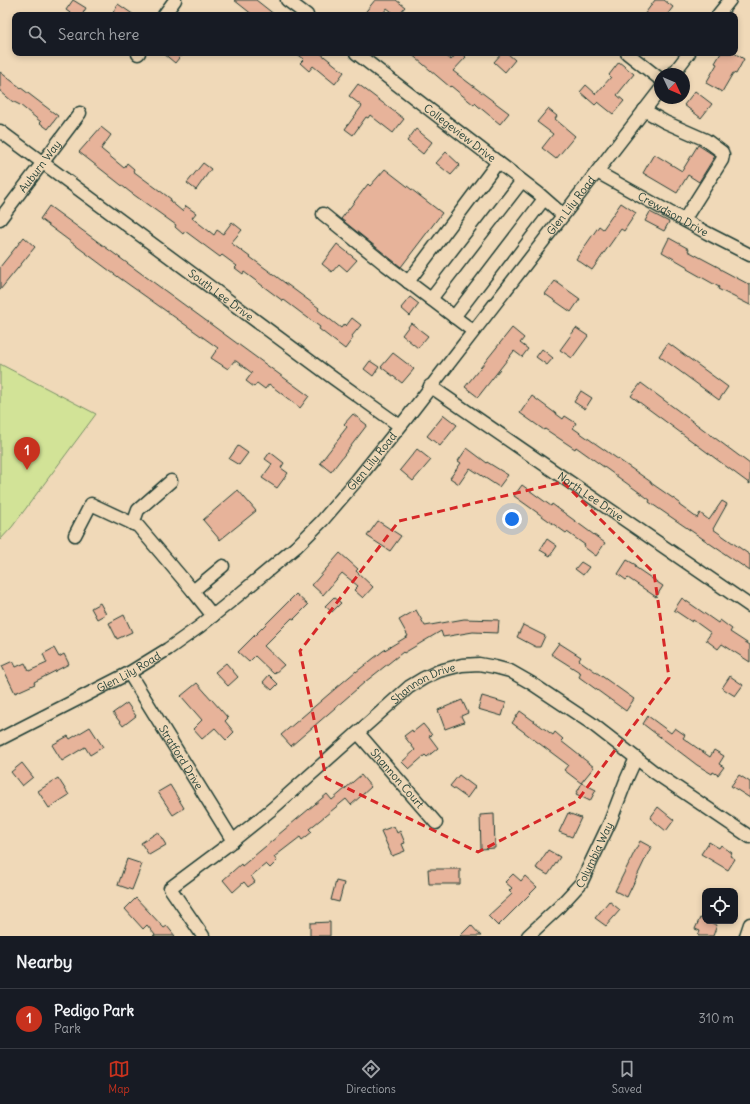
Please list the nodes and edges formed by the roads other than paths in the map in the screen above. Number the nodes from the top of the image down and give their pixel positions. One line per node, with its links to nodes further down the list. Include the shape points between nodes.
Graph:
1 (175, 0): 4 (street)
2 (287, 0): 5 (street)
3 (730, 0): 6 (street)
4 (166, 12)
5 (303, 12)
6 (720, 12)
7 (360, 56): 17 (street, Collegeview Drive)
8 (632, 56): 11 (street)
9 (687, 56): 10 (street)
10 (678, 68)
11 (654, 74)
12 (654, 98): 13 (street, Glen Lily Road)
13 (644, 110): 18 (street, Glen Lily Road); 24 (street, via 706,140 722,152 722,160)
14 (80, 113): 16 (street, Auburn Way)
15 (0, 131): 16 (street, South Lee Drive)
16 (43, 162): 23 (street, Auburn Way); 31 (street, South Lee Drive)
17 (498, 162): 19 (street, Collegeview Drive); 26 (street)
18 (597, 172): 22 (street, Glen Lily Road); 24 (street, Crewdson Drive)
19 (522, 181): 20 (street, Collegeview Drive); 27 (street)
20 (544, 198): 22 (street, Collegeview Drive); 28 (street)
21 (323, 214): 26 (street)
22 (563, 215): 29 (street, Glen Lily Road)
23 (0, 219)
24 (684, 220): 25 (street, Crewdson Drive)
25 (750, 255)
26 (408, 282): 27 (street)
27 (431, 298): 28 (street)
28 (454, 317): 29 (street)
29 (473, 331): 30 (street, Glen Lily Road)
30 (430, 386): 31 (street, Glen Lily Road); 37 (street, North Lee Drive)
31 (400, 426): 38 (street, Glen Lily Road, via 322,522)
32 (171, 480): 33 (street, via 138,510)
33 (133, 524): 34 (street, via 91,504); 36 (street, via 138,526)
34 (75, 536)
35 (223, 566): 36 (street)
36 (193, 591): 38 (street)
37 (750, 606)
38 (213, 616): 39 (street, Glen Lily Road, via 168,649)
39 (129, 673): 41 (street, Glen Lily Road); 45 (street, Stratford Drive)
40 (358, 733): 42 (street, Shannon Drive, via 409,687 424,678 446,668 479,664 503,668 517,674 592,723); 43 (street, Shannon Court); 45 (street, Shannon Drive)
41 (0, 739)
42 (636, 758): 44 (street, Shannon Drive); 48 (street, Columbia Way, via 581,883)
43 (436, 823)
44 (750, 837)
45 (233, 841): 47 (street, Shannon Drive, via 170,888)
46 (750, 924): 49 (street)
47 (202, 936)
48 (528, 936)
49 (746, 936)

